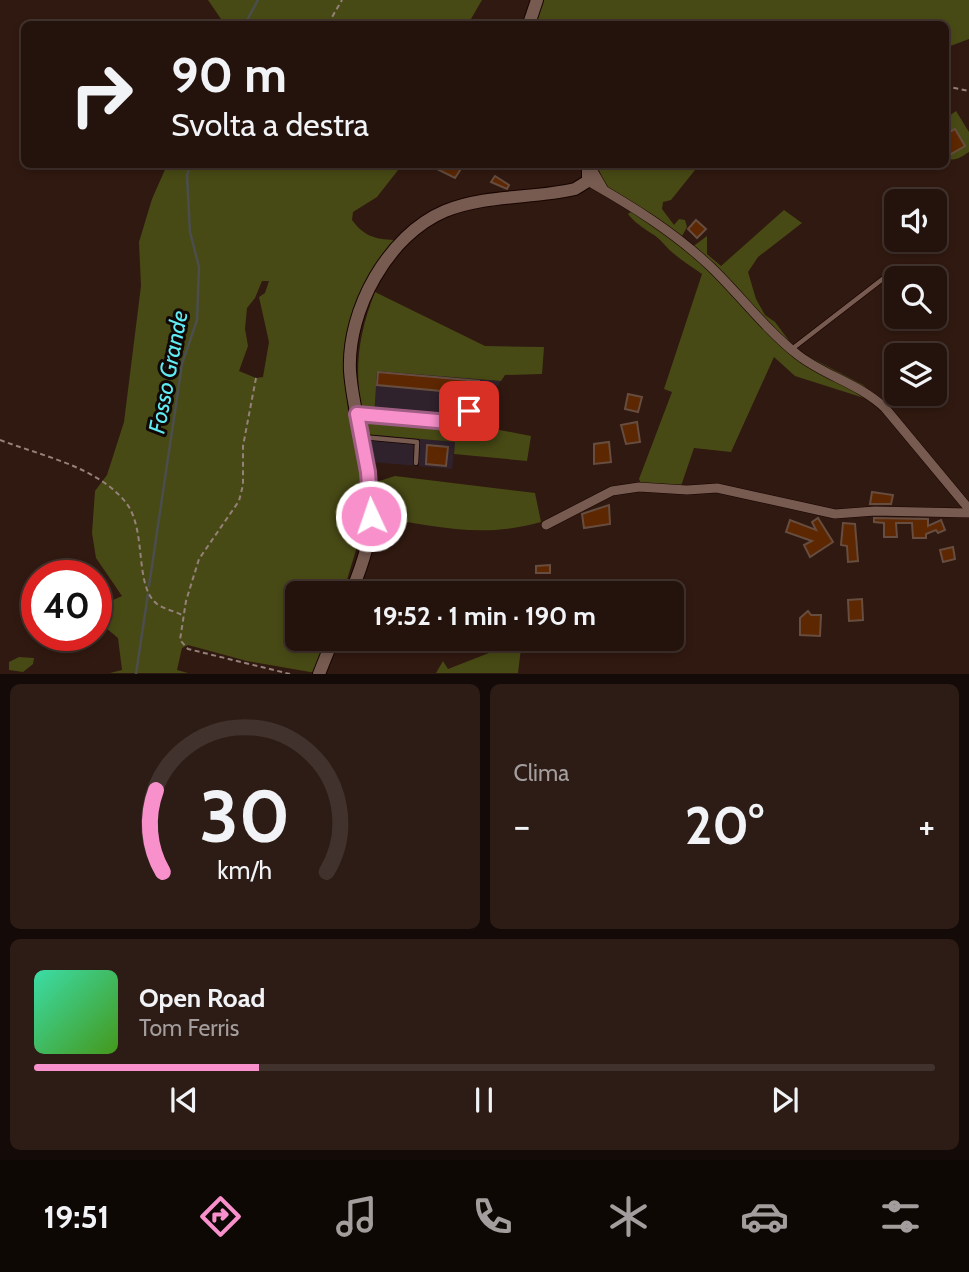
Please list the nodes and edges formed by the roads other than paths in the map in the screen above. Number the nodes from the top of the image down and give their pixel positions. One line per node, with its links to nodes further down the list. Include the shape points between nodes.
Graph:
1 (537, 0): 2 (street)
2 (530, 21)
3 (588, 168): 5 (street)
4 (591, 168): 7 (street)
5 (588, 181): 6 (street); 7 (street)
6 (570, 190): 7 (street); 11 (street, via 467,204 429,220 399,243 370,283 353,339 350,369)
7 (605, 191): 9 (street, via 659,224 710,265)
8 (884, 278): 9 (lane)
9 (792, 349): 14 (street, via 856,385 885,408)
10 (469, 411): 11 (lane, via 449,422)
11 (357, 414): 12 (street)
12 (361, 437): 13 (lane, via 417,442); 16 (street, via 372,502 366,556)
13 (416, 463)
14 (969, 511): 15 (street, via 835,514 717,488 639,486 612,491)
15 (546, 525)
16 (356, 581)
17 (328, 651): 18 (street)
18 (319, 674)

